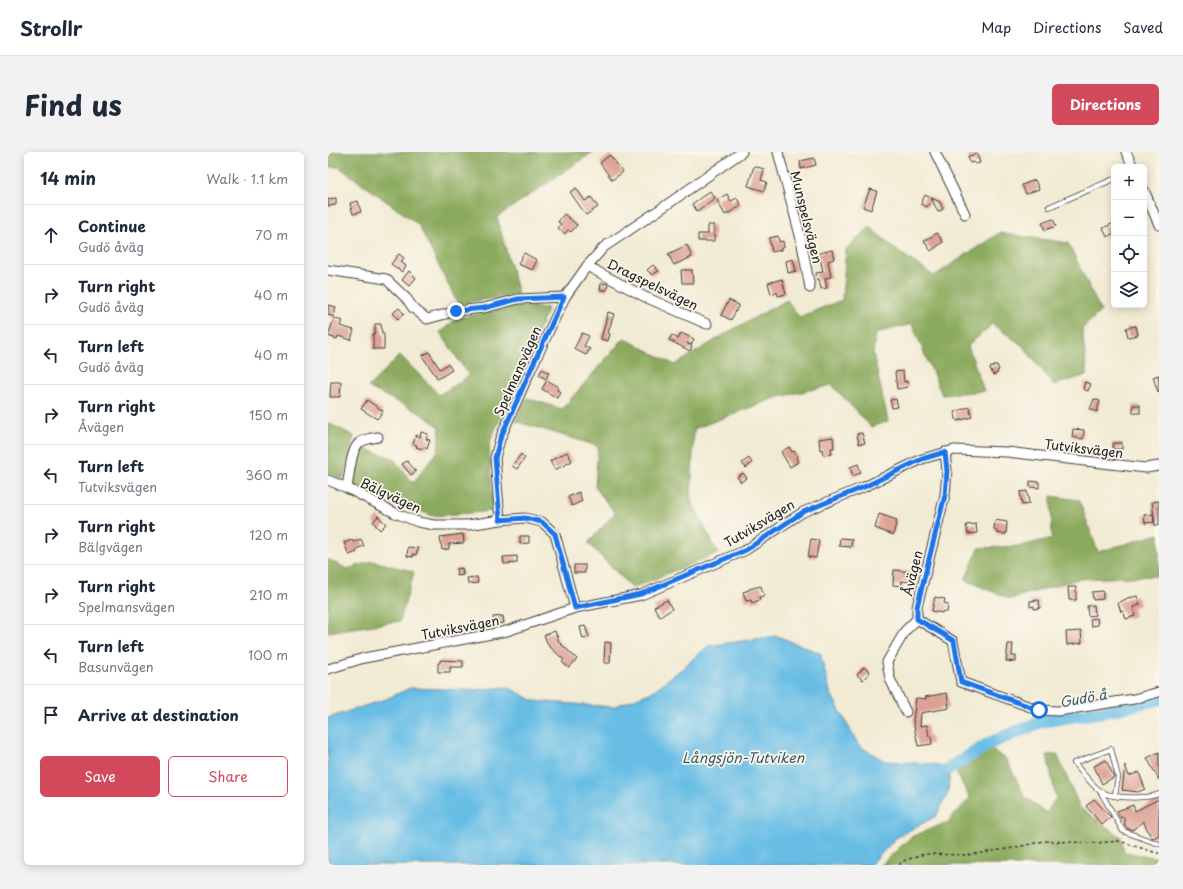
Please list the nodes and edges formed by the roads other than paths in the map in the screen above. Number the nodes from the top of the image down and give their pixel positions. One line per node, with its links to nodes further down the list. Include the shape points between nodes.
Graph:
1 (742, 152): 11 (street, Spelmansvägen, via 604,247)
2 (778, 152): 13 (street, Munspelsvägen, via 801,239)
3 (935, 152): 9 (street)
4 (1126, 152): 5 (street)
5 (1132, 164)
6 (1111, 180): 8 (lane)
7 (1147, 197): 10 (street)
8 (1049, 207)
9 (965, 214)
10 (1159, 225)
11 (587, 266): 14 (street, Spelmansvägen); 15 (street, Dragspelsvägen, via 645,297)
12 (328, 270): 14 (street, via 386,279 426,318 518,299)
13 (810, 288)
14 (564, 297): 21 (street, Spelmansvägen, via 500,439 495,458)
15 (707, 324)
16 (378, 437): 20 (street, via 358,443 352,458)
17 (945, 452): 18 (street, Tutviksvägen, via 1007,452 1137,468); 22 (street, Tutviksvägen, via 922,459 803,512 746,550 641,594); 23 (street, Åvägen, via 945,495 917,607)
18 (1159, 466)
19 (328, 480): 20 (street, Bälgvägen)
20 (347, 488): 21 (street, Bälgvägen, via 418,522 434,525)
21 (500, 520): 22 (street, Bälgvägen, via 525,518 542,522 555,534)
22 (575, 608): 24 (street, Tutviksvägen, via 506,631 364,658)
23 (917, 619): 25 (street, via 954,641 961,682 1039,710 1058,712 1134,699); 26 (street, via 905,631 887,662 890,679)
24 (328, 668)
25 (1159, 692)
26 (906, 712)
27 (1100, 791): 29 (lane); 29 (lane, via 1074,763 1111,749 1118,777); 30 (lane, via 1123,831)
28 (1159, 794): 29 (lane, via 1126,798)
29 (1115, 795)
30 (1159, 844)

